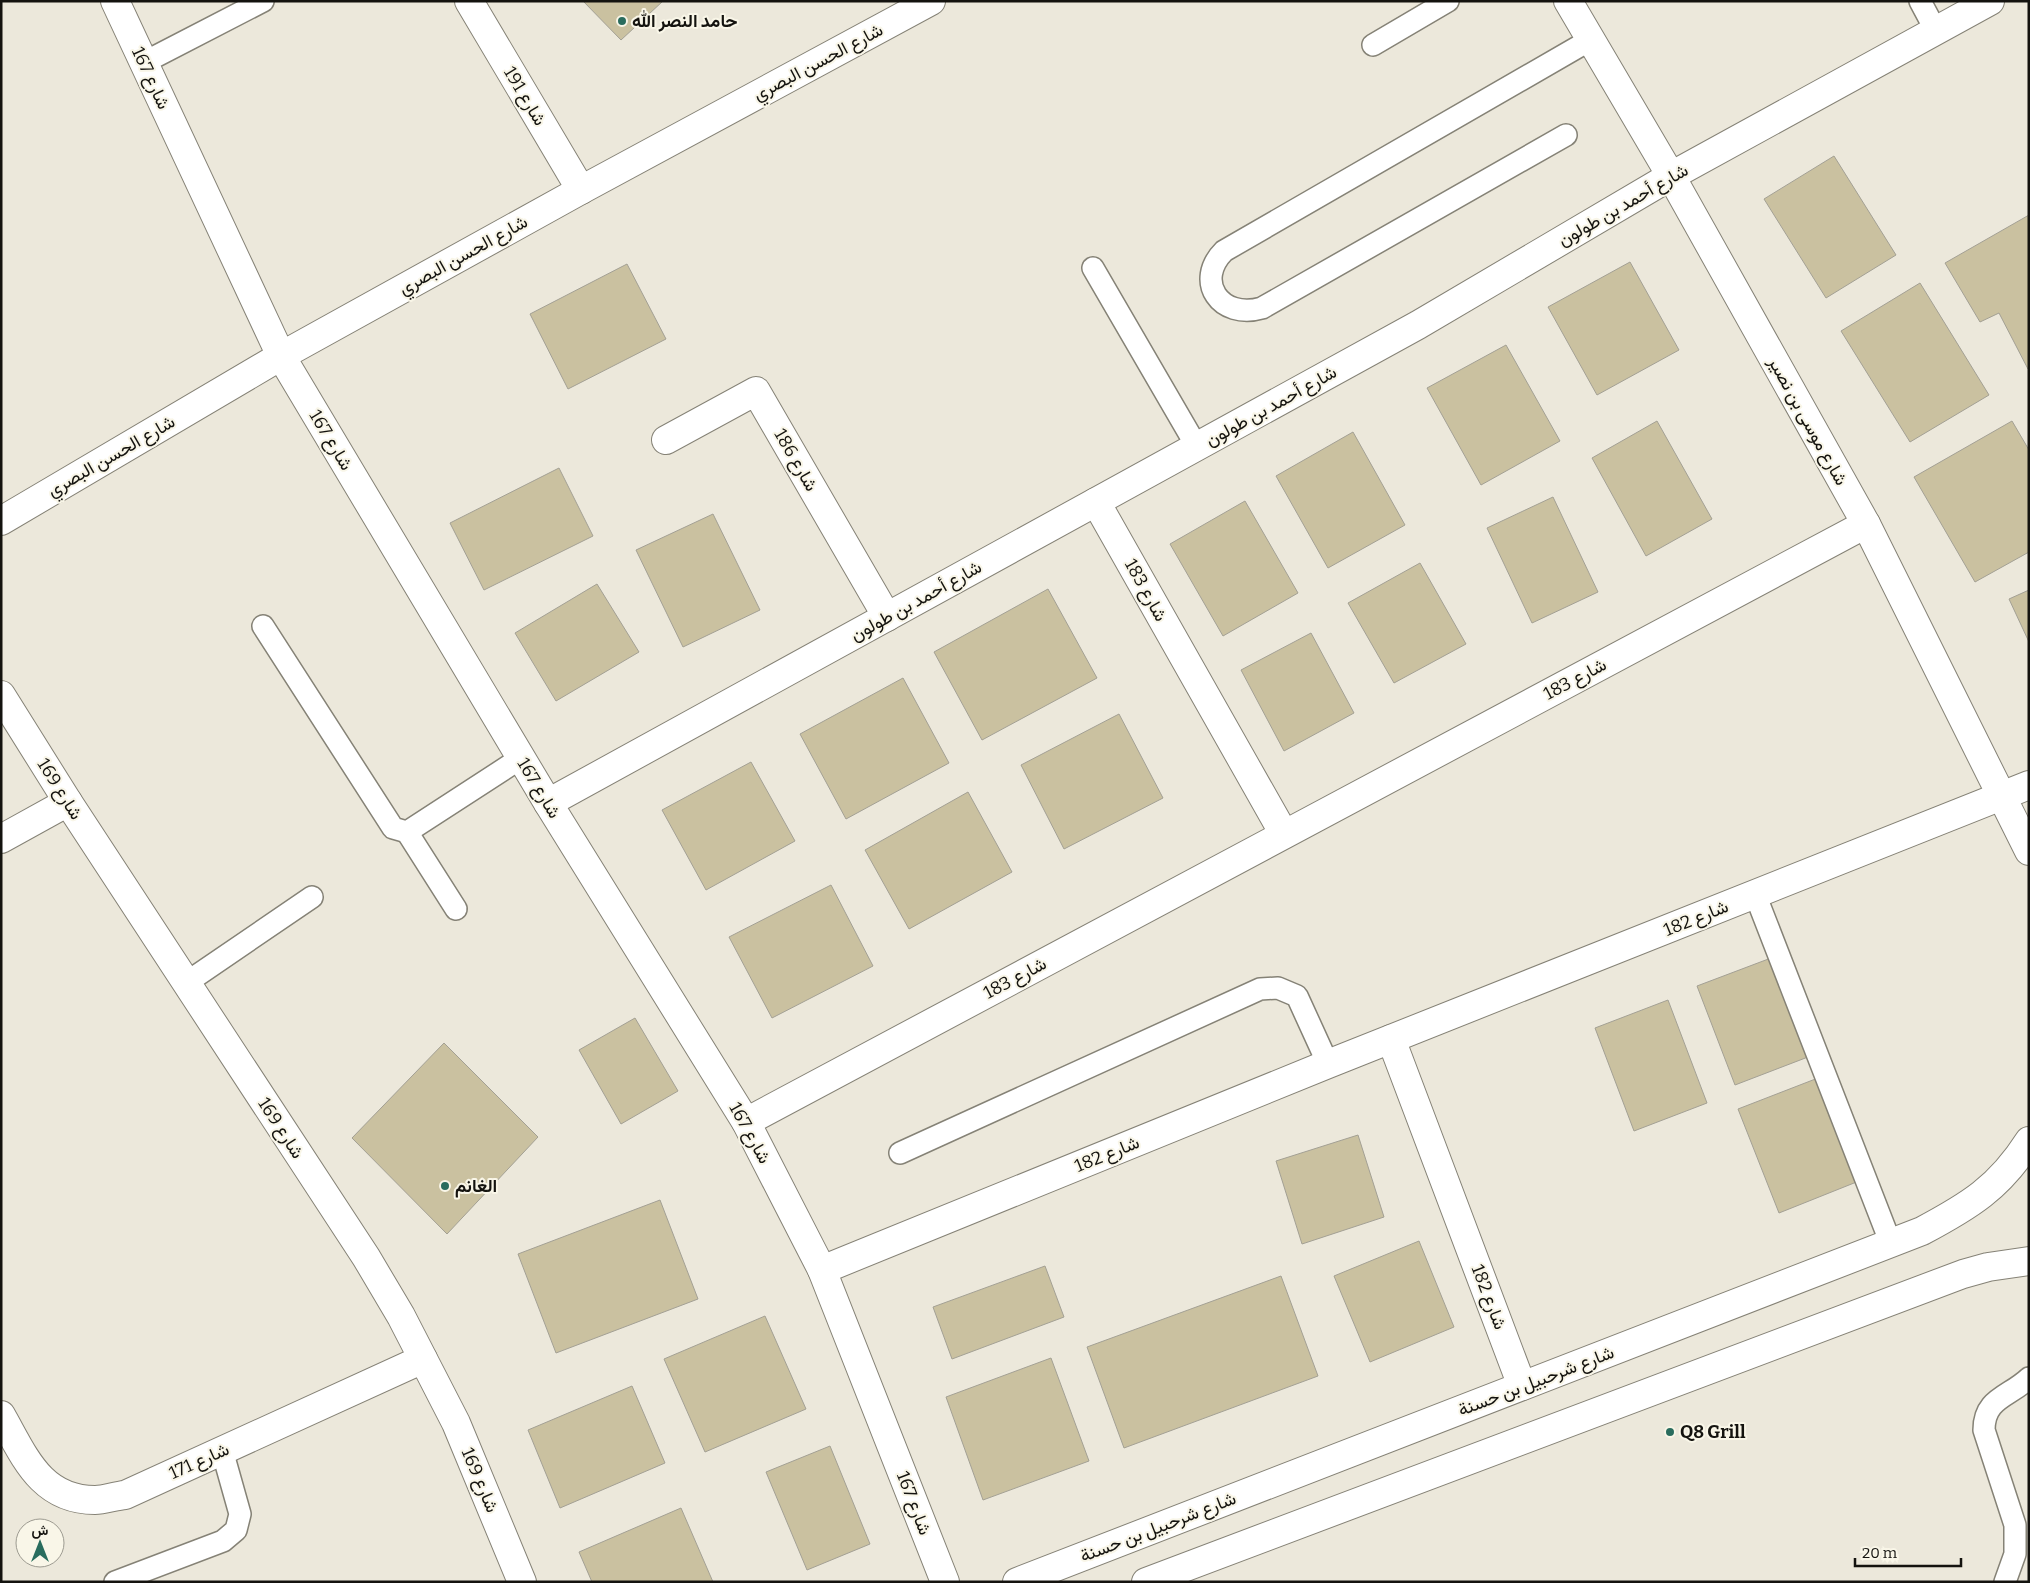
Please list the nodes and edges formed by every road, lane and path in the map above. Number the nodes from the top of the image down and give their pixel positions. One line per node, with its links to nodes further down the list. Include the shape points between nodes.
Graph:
1 (115, 1): 12 (street, شارع 167)
2 (263, 1): 12 (lane)
3 (469, 1): 15 (street, شارع 191)
4 (931, 1): 15 (street, شارع الحسن البصري)
5 (1448, 1): 11 (lane)
6 (1568, 1): 10 (street, شارع موسى بن نصير)
7 (1920, 1): 9 (lane)
8 (1990, 1): 9 (street, شارع أحمد بن طولون)
9 (1936, 31): 14 (street, شارع أحمد بن طولون)
10 (1590, 40): 13 (lane, via 1224,251 1213,267 1213,287 1224,304 1232,309 1262,308); 14 (street, شارع موسى بن نصير)
11 (1373, 45)
12 (144, 62): 17 (street, شارع 167)
13 (1566, 135)
14 (1671, 176): 19 (street, شارع أحمد بن طولون, via 1418,325); 22 (street, شارع موسى بن نصير)
15 (581, 190): 17 (street, شارع الحسن البصري)
16 (1093, 268): 19 (lane)
17 (281, 356): 21 (street, شارع الحسن البصري); 26 (street, شارع 167)
18 (666, 440): 23 (street, شارع 186, via 756,391)
19 (1197, 447): 20 (street, شارع أحمد بن طولون)
20 (1096, 502): 23 (street, شارع أحمد بن طولون); 32 (street, شارع 183)
21 (1, 521)
22 (1866, 524): 28 (street, شارع موسى بن نصير); 32 (street, شارع 183)
23 (887, 617): 30 (street, شارع أحمد بن طولون)
24 (263, 626): 31 (lane, via 393,828)
25 (1, 695): 29 (street, شارع 169)
26 (521, 758): 30 (street, شارع 167); 31 (lane)
27 (2029, 784): 28 (street, شارع 182)
28 (2002, 796): 34 (street, شارع موسى بن نصير); 35 (street, شارع 182)
29 (68, 802): 33 (street); 38 (street, شارع 169)
30 (548, 803): 41 (street, شارع 167)
31 (407, 832): 37 (lane)
32 (1284, 834): 41 (street, شارع 183)
33 (1, 839)
34 (2029, 851)
35 (1755, 894): 39 (street, شارع 182); 44 (lane)
36 (312, 897): 38 (lane)
37 (456, 909)
38 (186, 983): 47 (street, شارع 169, via 366,1257)
39 (1391, 1039): 40 (street, شارع 182); 49 (street, شارع 182)
40 (1328, 1064): 43 (lane, via 1297,996 1278,988 1260,989); 46 (street, شارع 182)
41 (746, 1122): 46 (street, شارع 167)
42 (2029, 1141): 44 (street, شارع شرحبيل بن حسنة, via 1985,1194 1922,1231)
43 (900, 1153)
44 (1891, 1244): 49 (street, شارع شرحبيل بن حسنة)
45 (2029, 1261): 56 (street, via 1963,1274)
46 (822, 1270): 54 (street, شارع 167)
47 (423, 1359): 51 (street, شارع 171); 53 (street, شارع 169, via 460,1432)
48 (2029, 1378): 57 (lane, via 1996,1401 1984,1418 1984,1430 2015,1525 2015,1554)
49 (1522, 1386): 55 (street, شارع شرحبيل بن حسنة)
50 (1, 1415): 51 (street, شارع 171, via 33,1471 49,1487 70,1496 94,1500 125,1495)
51 (222, 1450): 52 (lane, via 240,1514 236,1530 224,1541)
52 (115, 1582)
53 (522, 1582)
54 (945, 1582)
55 (1017, 1582)
56 (1146, 1582)
57 (2005, 1582)

